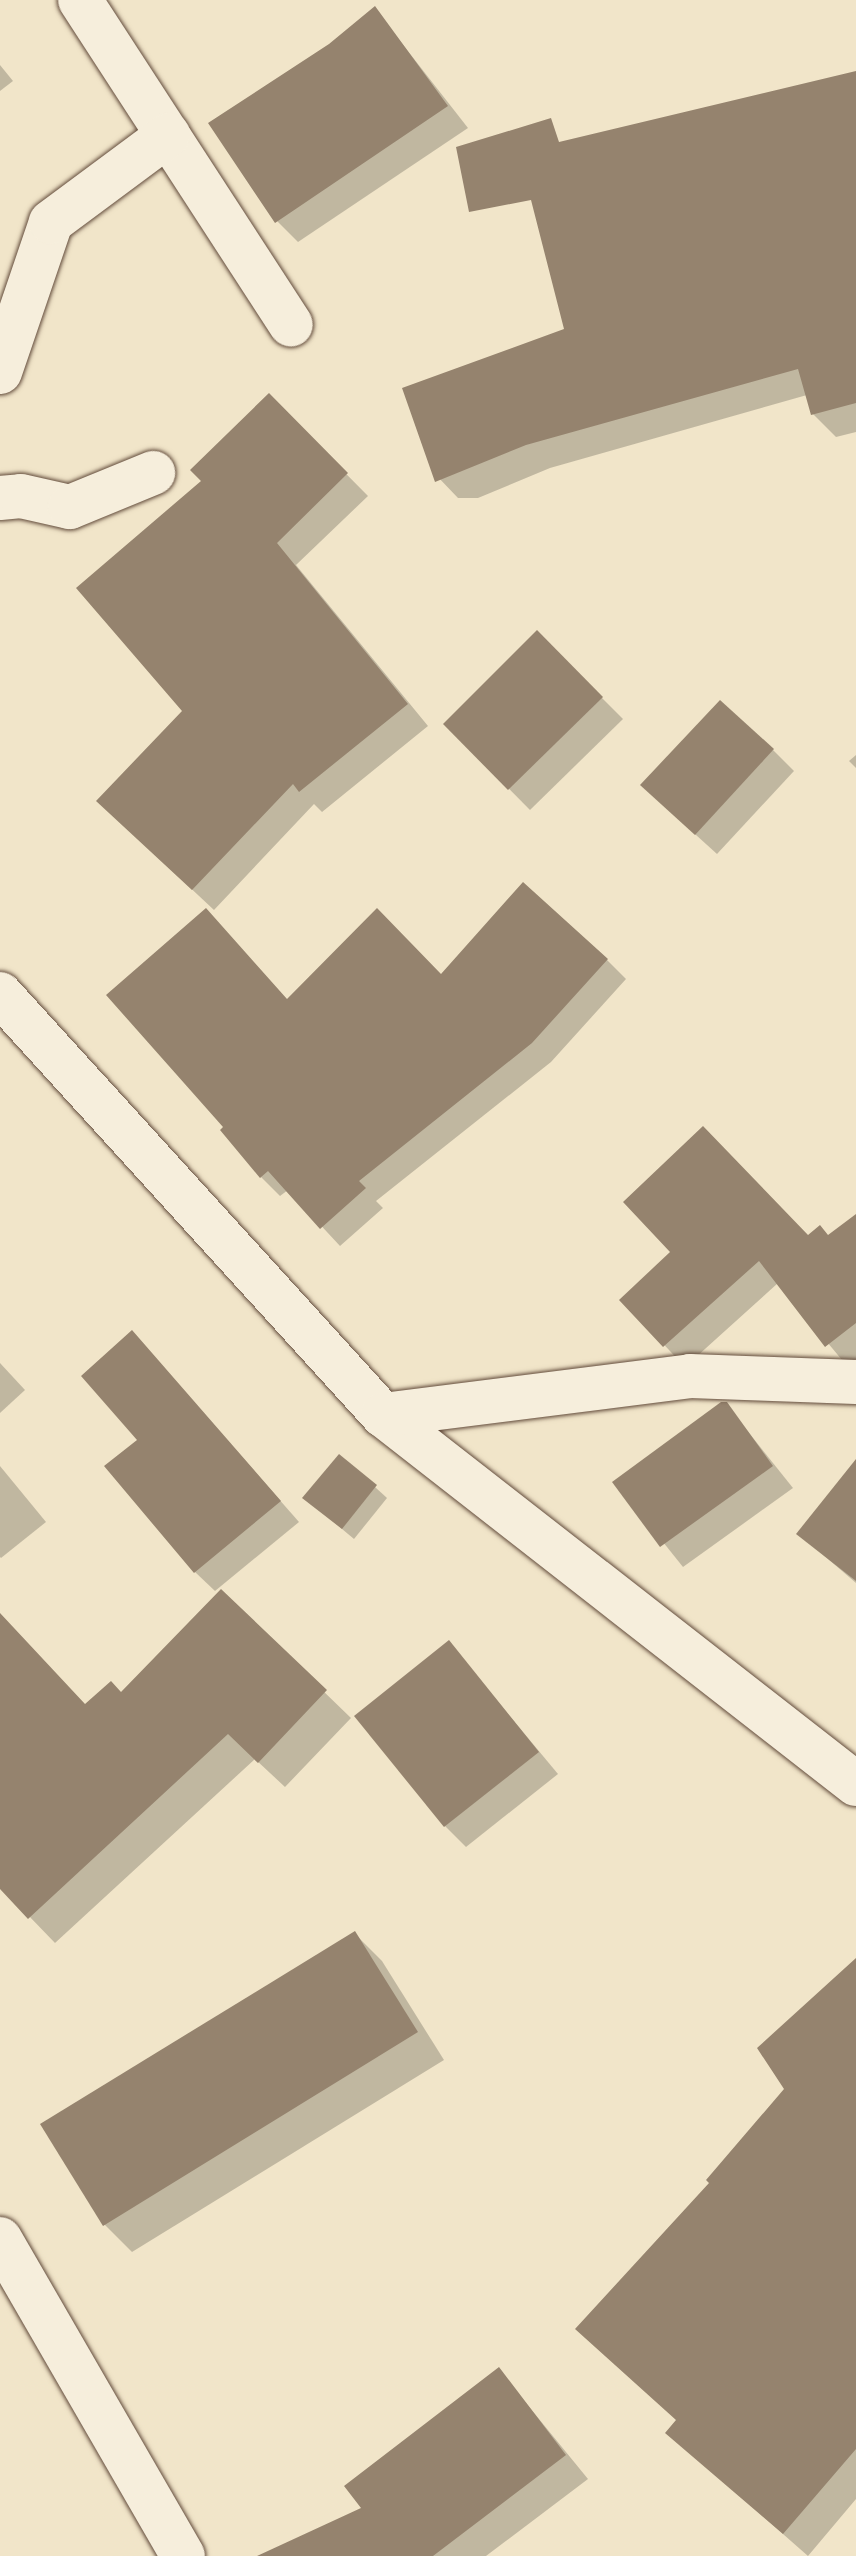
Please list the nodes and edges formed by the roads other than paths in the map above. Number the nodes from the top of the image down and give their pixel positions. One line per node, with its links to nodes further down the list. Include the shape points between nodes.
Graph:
1 (80, 0): 2 (street)
2 (168, 135): 3 (street); 4 (street, via 51,222)
3 (291, 325)
4 (0, 372)
5 (153, 473): 6 (street, via 70,507 21,496)
6 (0, 498)
7 (4, 1006): 9 (street)
8 (856, 1382): 9 (street, via 690,1376)
9 (383, 1415): 10 (street)
10 (856, 1784)
11 (0, 2239): 12 (street)
12 (183, 2556)

